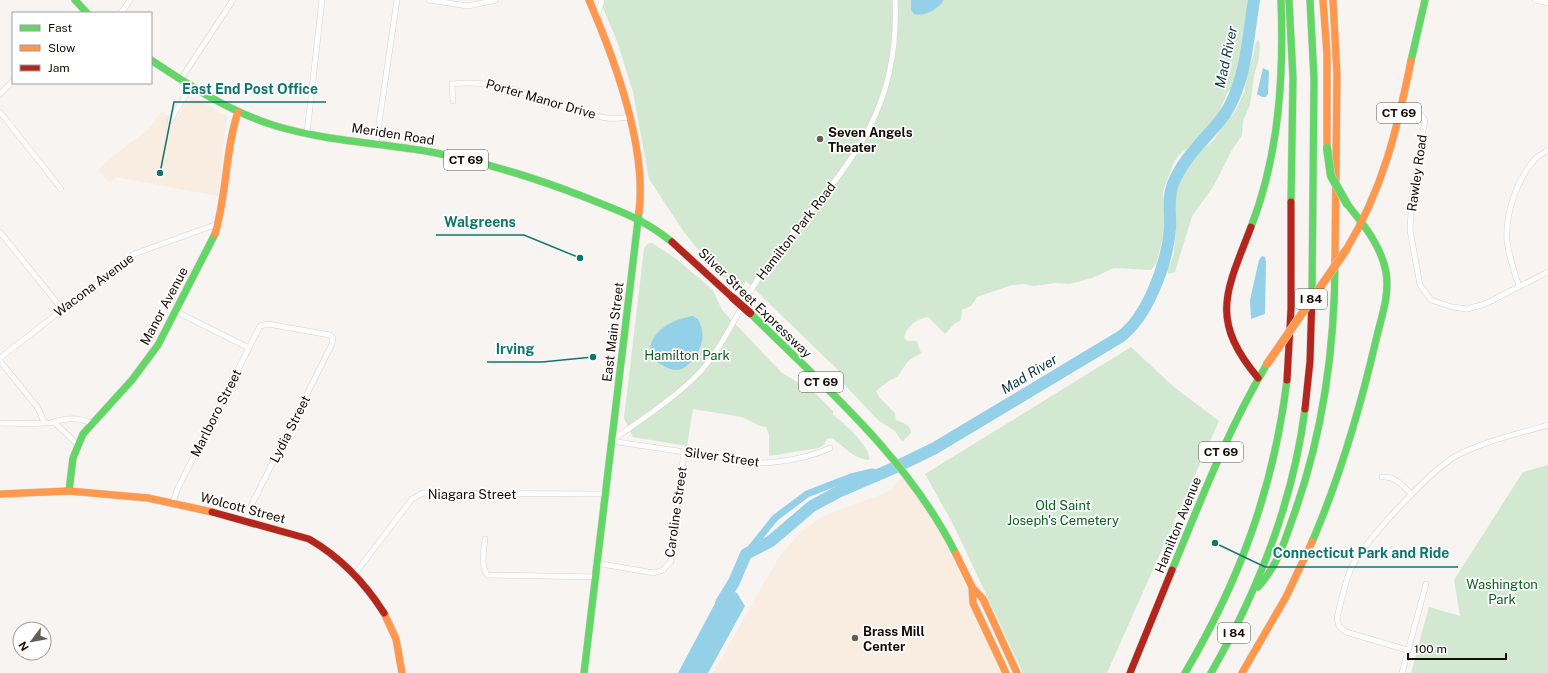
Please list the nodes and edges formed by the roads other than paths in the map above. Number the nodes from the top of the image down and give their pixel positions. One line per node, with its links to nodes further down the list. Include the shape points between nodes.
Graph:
1 (75, 0): 19 (main road)
2 (130, 0): 20 (street)
3 (233, 0): 23 (street)
4 (322, 0): 33 (street)
5 (398, 0): 34 (street)
6 (429, 0): 7 (street, via 468,6)
7 (496, 0)
8 (588, 0): 21 (main road, East Main Street)
9 (602, 0): 21 (street)
10 (895, 0): 54 (street, Hamilton Park Road, via 894,40 886,85 873,124 854,156 763,272 706,366 684,386)
11 (1281, 0): 48 (main road, via 1281,76 1274,142 1261,198 1231,284 1226,307 1233,343)
12 (1289, 0): 78 (main road, I 84, via 1293,90 1290,339 1284,405 1272,467 1248,546 1223,604)
13 (1310, 0): 71 (main road, I 84, via 1314,90 1308,382 1301,434 1288,494)
14 (1323, 0): 39 (main road, bridge, via 1327,69 1327,148 1331,176 1338,192)
15 (1333, 0): 71 (main road, via 1337,94 1334,304 1328,382 1301,496 1272,569)
16 (1425, 0): 28 (main road, Hamilton Avenue / CT 69)
17 (1535, 0): 18 (street)
18 (1548, 3)
19 (86, 12)
20 (122, 12)
21 (597, 18): 31 (main road, East Main Street, via 617,69)
22 (152, 61): 23 (main road, Meriden Road / CT 69)
23 (181, 79): 25 (main road, Meriden Road / CT 69)
24 (12, 82): 26 (street)
25 (191, 86): 30 (main road, Meriden Road / CT 69); 32 (street)
26 (0, 94)
27 (453, 101): 31 (street, Porter Manor Drive, via 452,84 495,84 608,118)
28 (1401, 104): 39 (main road, Hamilton Avenue / CT 69, via 1383,175); 42 (street, Rawley Road, via 1418,112 1425,120 1412,194 1410,230 1420,285 1431,300 1467,309 1485,304)
29 (0, 112): 36 (street)
30 (238, 112): 33 (main road, Meriden Road / CT 69); 38 (main road, Manor Avenue, via 233,127)
31 (631, 118): 37 (main road, East Main Street, via 638,171)
32 (170, 121)
33 (307, 133): 34 (main road, Meriden Road / CT 69)
34 (376, 144): 37 (main road, Meriden Road / CT 69, via 473,162 564,189)
35 (1548, 150): 42 (street, via 1536,158 1524,176 1509,216 1507,240)
36 (61, 189)
37 (639, 218): 54 (main road, East Main Street); 70 (main road, Silver Street Expressway / CT 69, bridge, via 677,245 750,313 846,406 889,453 938,519)
38 (220, 223): 43 (street, Wacona Avenue, via 134,254); 44 (main road, Manor Avenue)
39 (1364, 223): 48 (main road, Hamilton Avenue / CT 69, bridge); 80 (main road, via 1381,255 1387,284 1362,397 1336,483 1310,548 1280,610)
40 (0, 232): 43 (street)
41 (1548, 272): 42 (street)
42 (1519, 286)
43 (62, 309): 47 (street, Wacona Avenue)
44 (176, 312): 46 (street); 52 (main road, Manor Avenue, via 141,370)
45 (262, 325): 46 (street, Marlboro Street); 64 (street, Lydia Street, via 328,334 333,337 332,344)
46 (249, 348): 63 (street, Marlboro Street)
47 (0, 359): 49 (street, via 38,408)
48 (1258, 378): 77 (main road, Hamilton Avenue / CT 69, via 1222,449)
49 (44, 422): 50 (street); 51 (street)
50 (54, 422): 52 (street, via 59,419 78,419); 55 (street)
51 (0, 423)
52 (91, 423): 55 (main road, Manor Avenue)
53 (1548, 425): 62 (street, via 1457,455 1438,468)
54 (611, 441): 57 (street, Silver Street); 61 (main road, East Main Street)
55 (78, 445): 59 (main road, Manor Avenue, via 71,465)
56 (830, 448): 57 (street, Silver Street, via 764,463)
57 (684, 452): 66 (street, Caroline Street, via 670,561 663,570 654,572)
58 (1382, 476): 62 (street, via 1390,476)
59 (69, 491): 60 (main road, Wolcott Street); 63 (main road, Wolcott Street)
60 (0, 494)
61 (605, 494): 66 (main road, East Main Street); 67 (street, Niagara Street, via 423,492 412,499)
62 (1412, 495): 72 (street, via 1357,558 1350,571 1337,618 1338,626 1346,632)
63 (173, 502): 64 (main road, Wolcott Street)
64 (245, 520): 67 (main road, Wolcott Street, via 298,535 319,544)
65 (485, 539): 68 (street, via 484,564 485,573 488,575)
66 (596, 563): 68 (main road, East Main Street)
67 (354, 575): 73 (main road, Wolcott Street, via 392,627 398,645)
68 (595, 577): 74 (main road, East Main Street)
69 (1426, 584): 72 (street)
70 (972, 587): 75 (main road, Silver Street Expressway / CT 69, via 973,603); 76 (main road, Silver Street Expressway / CT 69, via 981,596)
71 (1254, 591): 79 (main road, I 84)
72 (1407, 650): 81 (street)
73 (402, 673)
74 (584, 673)
75 (1006, 673)
76 (1017, 673)
77 (1130, 673)
78 (1185, 673)
79 (1211, 673)
80 (1242, 673)
81 (1402, 673)

